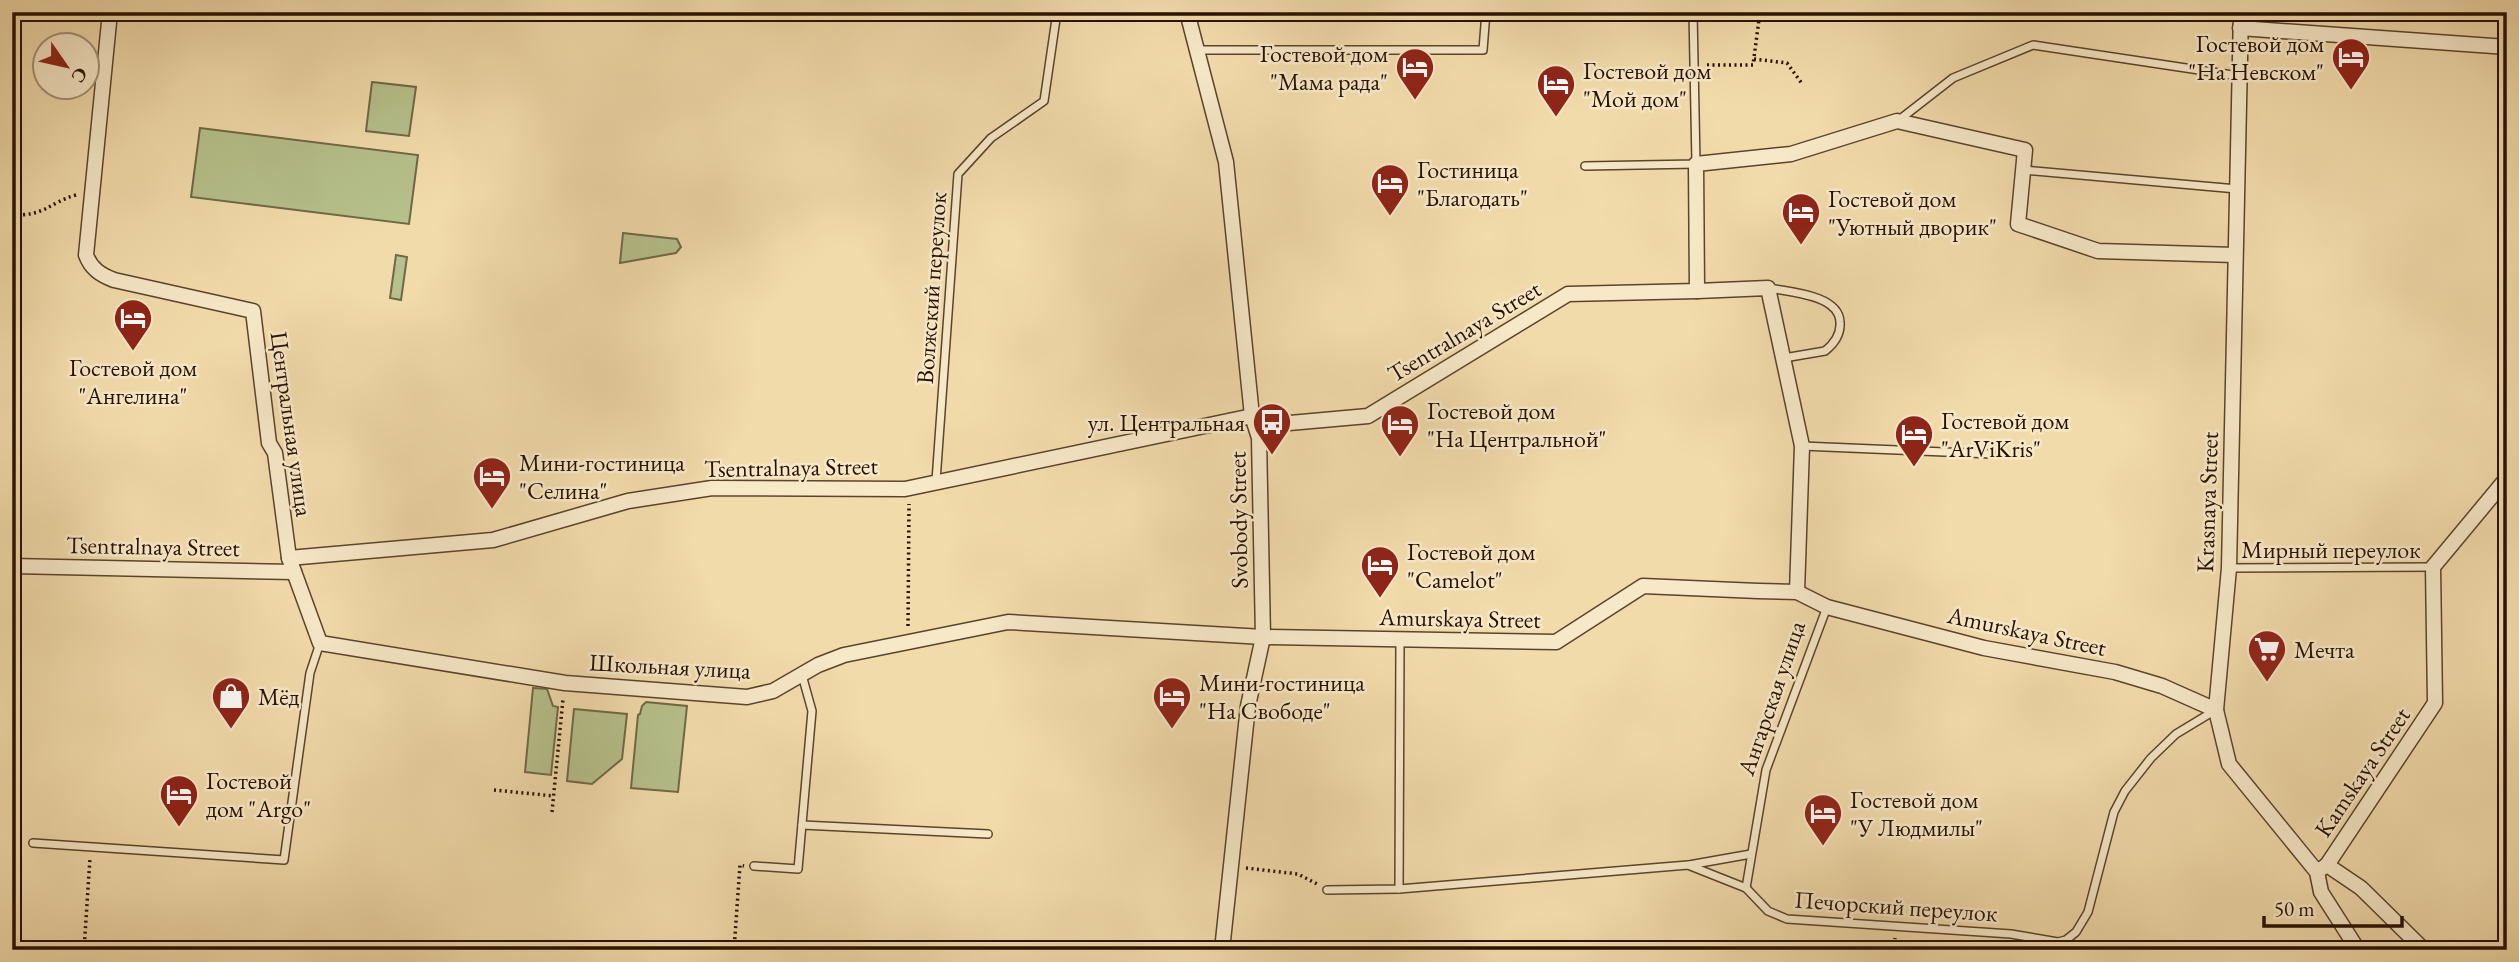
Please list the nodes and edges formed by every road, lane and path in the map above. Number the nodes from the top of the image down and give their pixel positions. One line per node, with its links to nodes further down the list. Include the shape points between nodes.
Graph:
1 (110, 12): 20 (street)
2 (1057, 12): 30 (lane, Волжский переулок, via 1044,101 991,138 958,174)
3 (1187, 12): 10 (street, Svobody Street)
4 (1486, 12): 10 (lane, via 1483,50)
5 (1693, 12): 12 (lane)
6 (1760, 12): 11 (path)
7 (2241, 12): 8 (street, Krasnaya Street)
8 (2241, 28): 9 (street); 13 (street, Krasnaya Street)
9 (2507, 47)
10 (1197, 50): 26 (street, Svobody Street, via 1226,162)
11 (1754, 59): 12 (path, via 1753,65); 14 (path, via 1787,63)
12 (1694, 64): 16 (lane)
13 (2239, 76): 15 (lane, via 2033,45 1953,78); 19 (street, Krasnaya Street)
14 (1803, 85)
15 (1897, 121): 16 (street, via 1791,153); 18 (street, via 2025,150)
16 (1696, 164): 17 (lane); 24 (street)
17 (1585, 166)
18 (2023, 169): 19 (lane); 22 (street, via 2018,224 2098,251)
19 (2237, 189): 22 (street, Krasnaya Street)
20 (92, 194): 21 (path, via 67,197 37,214); 32 (street, Центральная улица, via 86,256 97,272 114,280 253,311 269,443 275,453)
21 (12, 215)
22 (2235, 255): 35 (street, Krasnaya Street)
23 (1768, 288): 24 (street); 25 (street, Ангарская улица); 25 (lane, via 1826,301 1840,316 1840,332 1825,351)
24 (1697, 291): 26 (street, Tsentralnaya Street, via 1568,294 1368,416)
25 (1783, 358): 27 (street, Ангарская улица)
26 (1254, 421): 30 (street, Tsentralnaya Street); 38 (street, Svobody Street, via 1259,438)
27 (1802, 446): 28 (lane); 36 (street, Ангарская улица)
28 (1993, 454)
29 (2507, 478): 34 (street)
30 (936, 481): 31 (street, Tsentralnaya Street)
31 (909, 487): 32 (street, Tsentralnaya Street, via 712,488 628,501 493,540); 40 (path)
32 (291, 565): 33 (street, Tsentralnaya Street); 41 (street)
33 (12, 566)
34 (2433, 567): 35 (lane, Мирный переулок); 57 (street, Kamskaya Street, via 2435,703)
35 (2229, 568): 44 (street, Krasnaya Street)
36 (1797, 592): 37 (street, Amurskaya Street); 39 (street, Amurskaya Street, via 1643,586 1556,642)
37 (1827, 607): 44 (street, Amurskaya Street, via 2001,653 2133,677); 51 (lane, Ангарская улица, via 1766,770)
38 (1263, 637): 39 (street, Amurskaya Street); 40 (street, Amurskaya Street, via 1008,622); 56 (street, Svobody Street, via 1248,706)
39 (1400, 641): 59 (lane)
40 (908, 642): 42 (street, Amurskaya Street, via 844,655)
41 (320, 643): 43 (street, Школьная улица); 50 (lane, via 310,673 284,860)
42 (802, 675): 43 (street, Школьная улица, via 773,691 731,698); 48 (lane, via 812,711)
43 (565, 683): 46 (path)
44 (2216, 710): 57 (street, Krasnaya Street, via 2229,764); 58 (lane, Печорский переулок, via 2176,734 2126,791 2114,812 2088,912 2066,940 1787,919 1768,911)
45 (494, 790): 46 (path)
46 (554, 796): 47 (path)
47 (552, 812)
48 (802, 825): 49 (lane); 55 (lane, via 798,869)
49 (988, 834)
50 (33, 844)
51 (1751, 854): 53 (lane); 58 (lane, Ангарская улица)
52 (740, 865): 62 (path)
53 (1688, 865): 58 (lane, Печорский переулок); 59 (lane, Печорский переулок)
54 (90, 866): 61 (path)
55 (754, 866)
56 (1230, 867): 60 (path, via 1298,874); 63 (street, Svobody Street)
57 (2322, 868): 64 (street, Krasnaya Street, via 2321,892); 65 (street, via 2361,888)
58 (1746, 888)
59 (1399, 889): 60 (lane, Печорский переулок)
60 (1327, 890)
61 (84, 950)
62 (734, 950)
63 (1222, 950)
64 (2358, 950)
65 (2424, 950)

